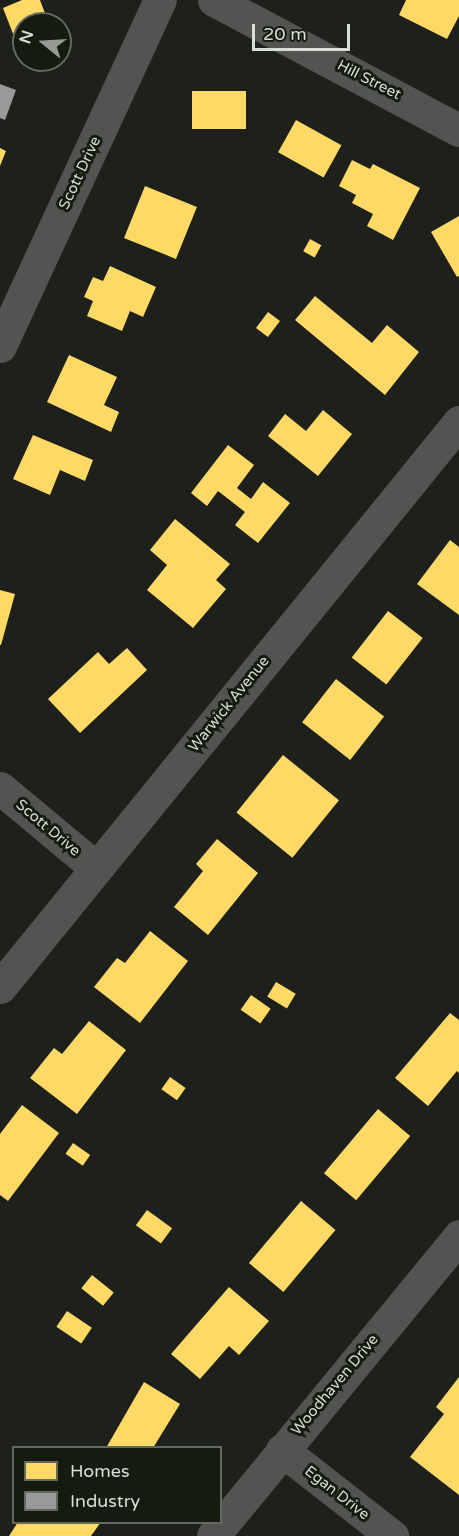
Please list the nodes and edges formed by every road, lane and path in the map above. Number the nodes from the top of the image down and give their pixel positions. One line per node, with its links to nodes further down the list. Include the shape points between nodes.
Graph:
1 (160, 0): 4 (street, Scott Drive)
2 (214, 0): 3 (street, Hill Street)
3 (459, 130)
4 (0, 346)
5 (459, 422): 7 (street, Warwick Avenue)
6 (0, 788): 7 (street, Scott Drive)
7 (96, 868): 8 (street, Warwick Avenue)
8 (0, 987)
9 (459, 1236): 10 (street, Woodhaven Drive)
10 (282, 1450): 11 (street, Woodhaven Drive); 12 (street, Egan Drive)
11 (213, 1536)
12 (392, 1536)

